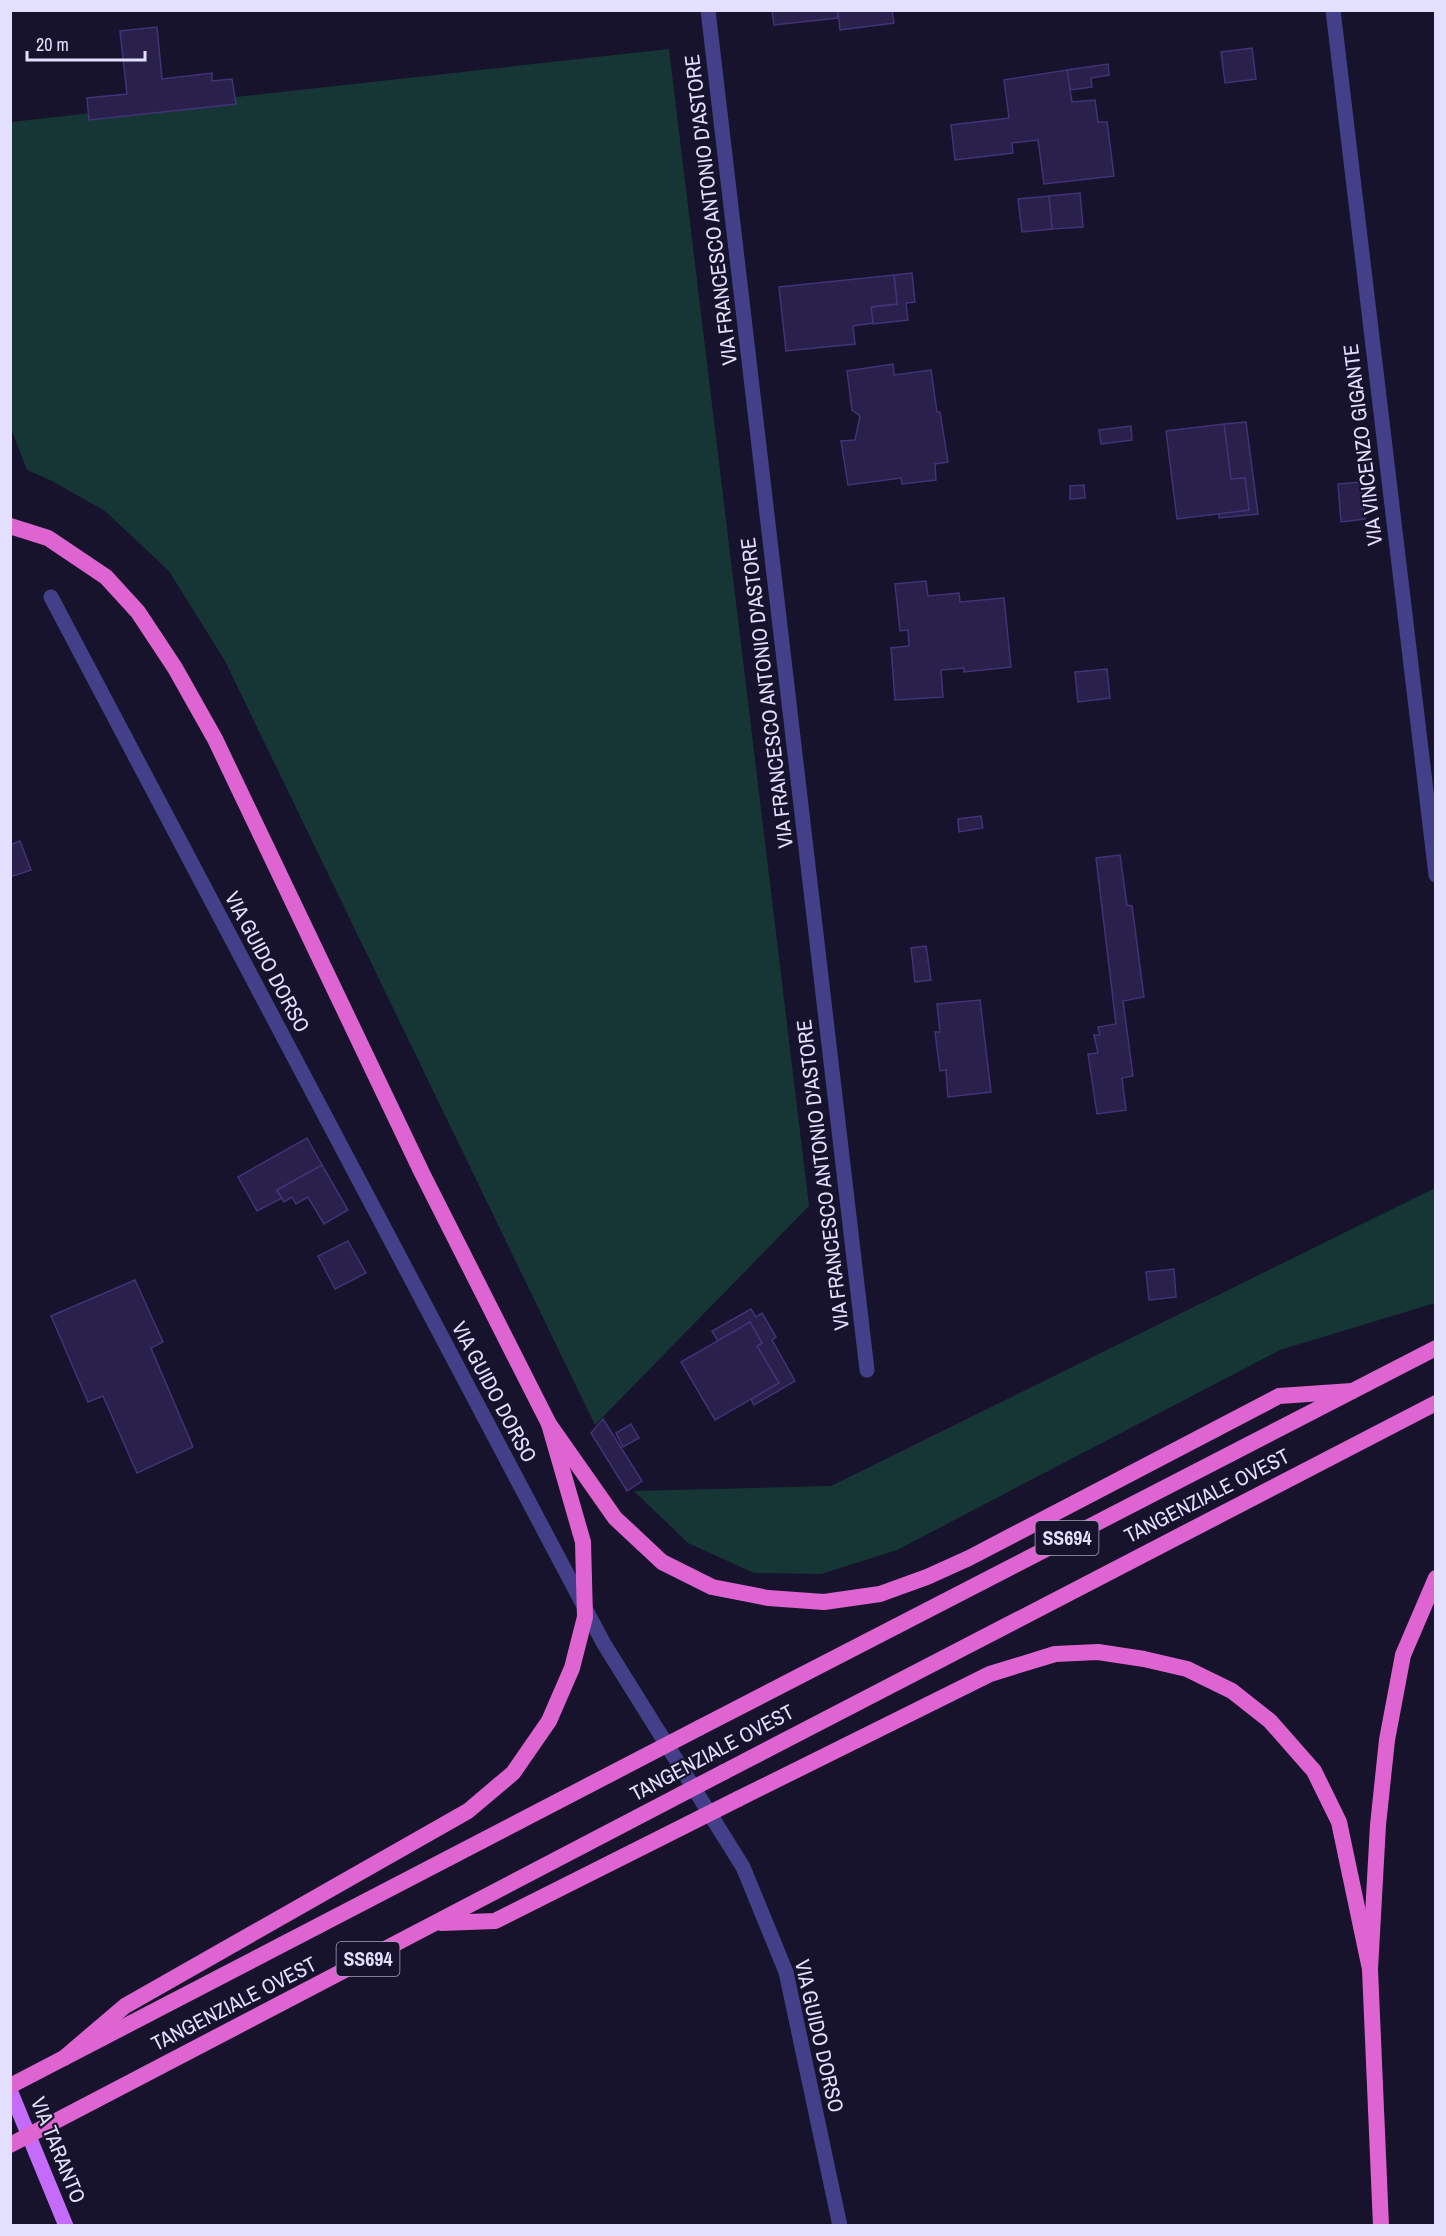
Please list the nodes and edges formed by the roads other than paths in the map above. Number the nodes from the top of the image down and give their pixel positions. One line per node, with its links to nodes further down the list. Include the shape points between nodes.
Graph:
1 (708, 10): 7 (street, VIA FRANCESCO ANTONIO D'ASTORE)
2 (1333, 10): 5 (street, VIA VINCENZO GIGANTE)
3 (10, 526): 10 (highway, via 48,538 106,577 138,612 175,668 215,739 422,1173)
4 (51, 597): 18 (street, VIA GUIDO DORSO, via 604,1644 743,1868 786,1972)
5 (1436, 875)
6 (1436, 1348): 8 (highway, TANGENZIALE OVEST / SS694)
7 (867, 1370)
8 (1352, 1391): 10 (highway, via 1279,1396 937,1572 880,1594 824,1602 768,1598 712,1587 662,1562 615,1518); 14 (highway, TANGENZIALE OVEST / SS694, bridge)
9 (1436, 1403): 12 (highway, TANGENZIALE OVEST / SS694, bridge)
10 (549, 1424): 14 (highway, bridge, via 583,1542 585,1617 572,1668 549,1721 513,1773 468,1812 125,2006)
11 (1436, 1578): 13 (highway, via 1403,1655 1387,1740)
12 (437, 1923): 13 (highway, bridge, via 495,1921 990,1674 1055,1654 1098,1652 1187,1669 1232,1691 1270,1721 1314,1771 1339,1822); 16 (highway, TANGENZIALE OVEST / SS694, bridge)
13 (1370, 1970): 19 (highway)
14 (64, 2058): 15 (highway, TANGENZIALE OVEST / SS694, bridge)
15 (10, 2088): 17 (main road, VIA TARANTO)
16 (10, 2145)
17 (66, 2226)
18 (840, 2226)
19 (1381, 2226)

